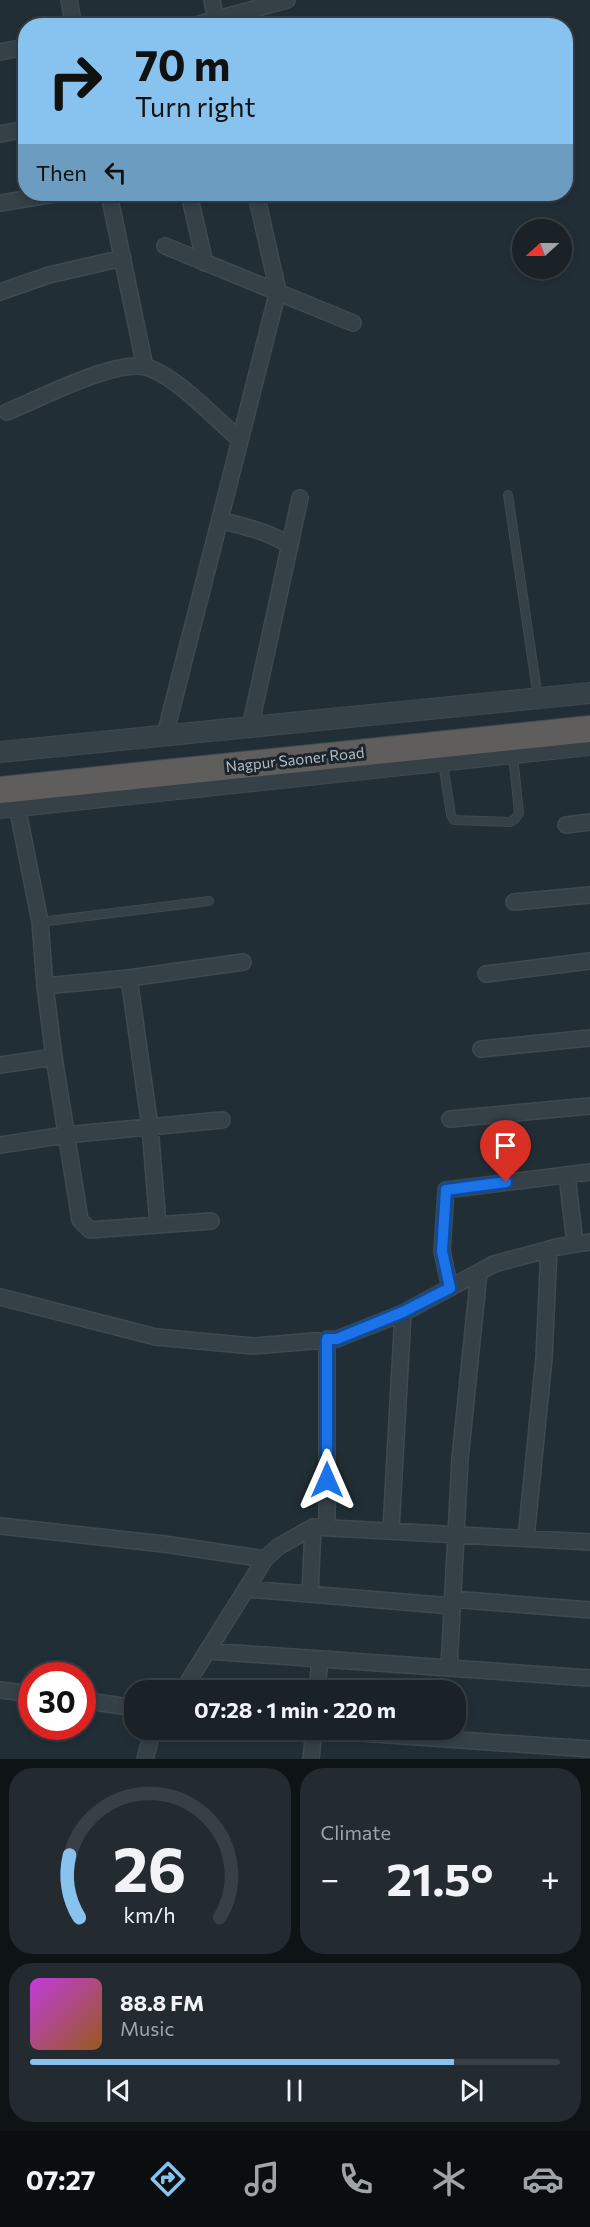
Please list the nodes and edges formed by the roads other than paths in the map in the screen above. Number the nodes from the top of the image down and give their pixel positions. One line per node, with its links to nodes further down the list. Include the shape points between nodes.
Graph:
1 (69, 0): 4 (street)
2 (212, 0): 5 (street)
3 (287, 0): 6 (street)
4 (72, 18)
5 (216, 18)
6 (232, 18)
7 (18, 49): 8 (street)
8 (0, 52)
9 (18, 131): 10 (street)
10 (0, 134)
11 (18, 200): 15 (street)
12 (111, 201): 17 (street)
13 (191, 201): 18 (street)
14 (258, 201): 19 (street)
15 (0, 203)
16 (165, 246): 18 (street)
17 (123, 258): 20 (street, via 49,275); 22 (street)
18 (205, 263): 19 (street)
19 (278, 291): 21 (street); 24 (street)
20 (0, 292)
21 (353, 323)
22 (145, 367): 23 (street, via 128,365 107,370); 24 (street, via 178,386)
23 (7, 412)
24 (240, 440): 27 (street)
25 (508, 495): 30 (lane)
26 (300, 498): 28 (street)
27 (220, 520): 28 (street, via 264,531); 34 (street)
28 (290, 546): 32 (street)
29 (590, 693): 30 (street)
30 (538, 698): 32 (street)
31 (590, 717): 39 (highway, Nagpur Saoner Road)
32 (250, 728): 34 (street)
33 (590, 729): 40 (highway, Nagpur Saoner Road)
34 (165, 735): 36 (street)
35 (590, 745): 37 (street)
36 (0, 752)
37 (513, 753): 38 (street); 38 (lane, via 519,813 510,822 454,820)
38 (443, 762): 40 (street)
39 (0, 775)
40 (6, 801): 46 (street)
41 (590, 822): 42 (street)
42 (566, 825)
43 (590, 895): 45 (street)
44 (210, 901): 46 (lane)
45 (514, 902)
46 (40, 922): 51 (street)
47 (590, 961): 49 (street)
48 (243, 962): 50 (street)
49 (486, 974)
50 (129, 978): 51 (street); 59 (street)
51 (45, 986): 54 (street)
52 (590, 1038): 53 (street)
53 (481, 1049)
54 (54, 1057): 55 (street); 60 (street)
55 (0, 1065)
56 (590, 1106): 57 (street)
57 (450, 1119)
58 (222, 1120): 59 (street)
59 (150, 1127): 60 (street); 65 (street)
60 (65, 1135): 61 (street); 65 (street, via 80,1220 90,1230)
61 (0, 1145)
62 (590, 1172): 63 (street)
63 (567, 1175): 66 (street); 69 (street, via 446,1190 442,1251)
64 (211, 1221): 65 (street)
65 (158, 1225)
66 (583, 1243): 67 (street)
67 (549, 1249): 68 (street); 77 (street)
68 (479, 1272): 69 (street); 76 (street)
69 (450, 1288): 71 (street)
70 (0, 1297): 72 (street, via 156,1337 253,1346)
71 (403, 1312): 72 (street, via 337,1339); 75 (street)
72 (327, 1339): 74 (street)
73 (0, 1526): 79 (street)
74 (320, 1527): 75 (street); 79 (street, via 278,1547); 81 (street)
75 (391, 1529): 76 (street)
76 (456, 1533): 77 (street); 82 (street)
77 (526, 1538): 78 (street)
78 (590, 1542)
79 (265, 1559): 80 (street)
80 (248, 1589): 81 (street); 84 (street)
81 (310, 1594): 82 (street)
82 (452, 1602): 83 (street); 86 (street)
83 (590, 1610)
84 (207, 1651): 85 (street); 88 (street)
85 (320, 1659): 86 (street); 89 (street)
86 (449, 1668): 87 (street)
87 (590, 1678)
88 (189, 1680)
89 (318, 1680)
90 (0, 1690): 91 (street)
91 (18, 1692)
92 (96, 1703): 93 (street)
93 (124, 1707)
94 (151, 1740): 98 (street)
95 (314, 1740): 99 (street)
96 (460, 1740): 97 (street)
97 (590, 1749)
98 (145, 1759)
99 (311, 1759)

